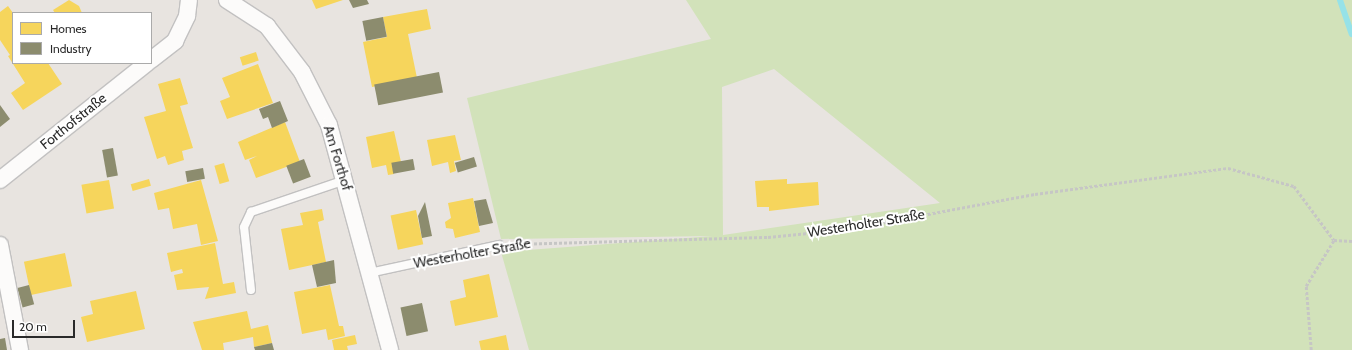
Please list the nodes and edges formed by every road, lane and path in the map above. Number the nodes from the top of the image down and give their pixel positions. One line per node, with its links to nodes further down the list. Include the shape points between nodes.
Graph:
1 (189, 0): 3 (street, via 186,16 175,41)
2 (227, 0): 6 (street, Am Forthof, via 267,26 302,72 329,125)
3 (152, 59)
4 (146, 64): 5 (street, Forthofstraße)
5 (0, 180)
6 (345, 180): 11 (street, Am Forthof); 12 (lane, via 251,212 244,227)
7 (1334, 240): 8 (path); 10 (path, Westerholter Straße, via 1294,186 1228,168 1035,194 842,230 768,237 550,240); 15 (path, via 1306,286)
8 (1352, 241)
9 (0, 245): 13 (street)
10 (499, 245): 11 (lane, Westerholter Straße)
11 (369, 273): 14 (street, Am Forthof)
12 (251, 290)
13 (20, 350)
14 (390, 350)
15 (1311, 350)

